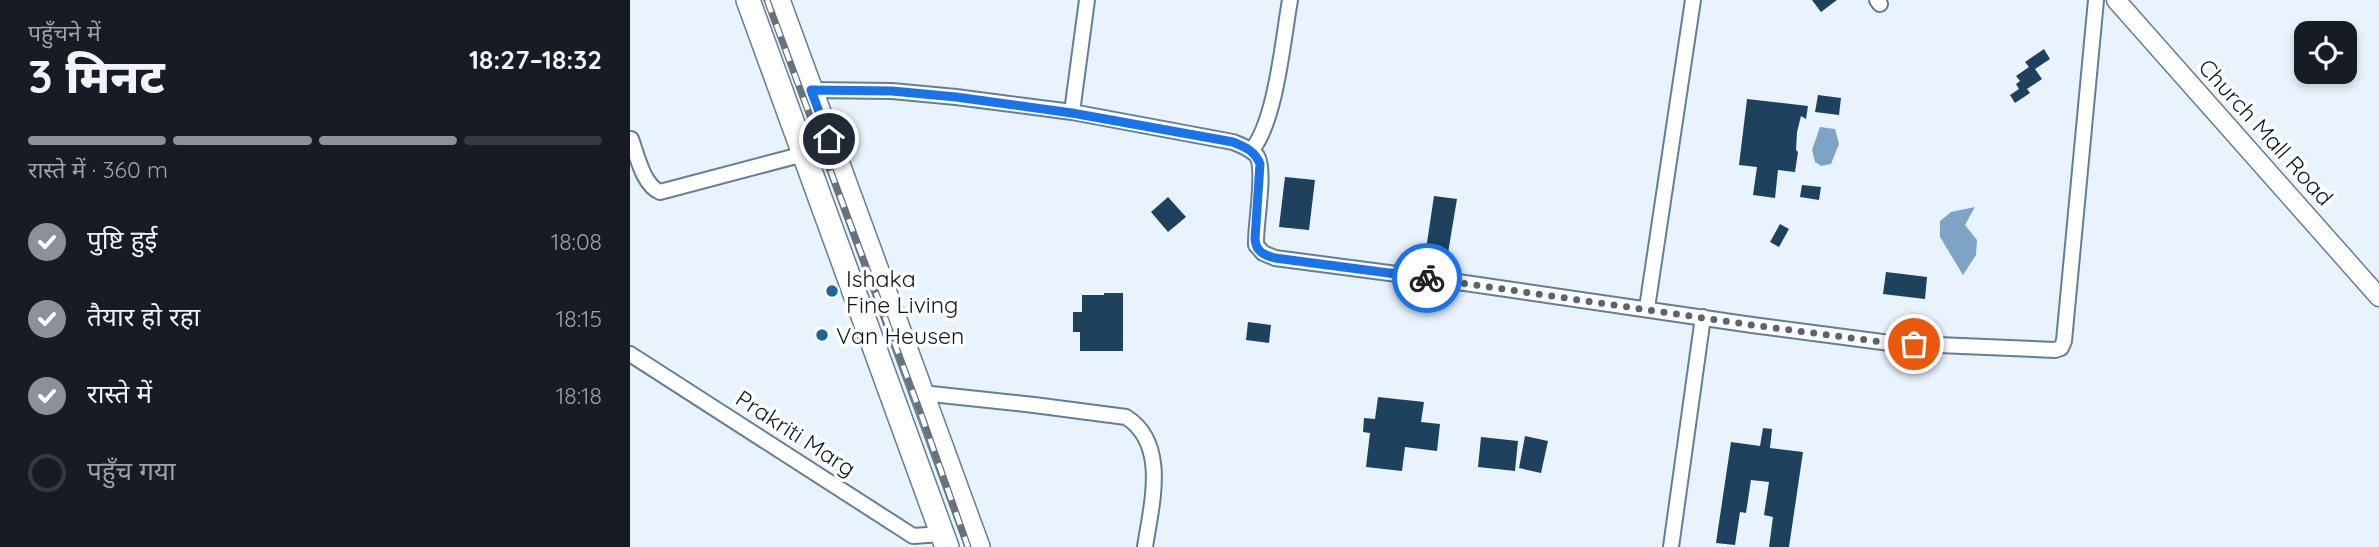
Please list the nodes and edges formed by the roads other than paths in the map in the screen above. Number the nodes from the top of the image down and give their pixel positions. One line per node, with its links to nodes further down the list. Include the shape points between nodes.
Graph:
1 (748, 0): 12 (highway)
2 (778, 0): 8 (highway)
3 (1087, 0): 9 (street)
4 (1290, 0): 11 (street, via 1264,129)
5 (1693, 0): 14 (street)
6 (2096, 0): 15 (street, via 2061,348 1890,343)
7 (2116, 0): 13 (street, Church Mall Road)
8 (811, 90): 9 (street, via 905,92); 17 (highway)
9 (1072, 113): 11 (street, via 1233,142)
10 (631, 139): 12 (street, via 648,181 660,192)
11 (1251, 151): 14 (street, via 1258,158 1261,174 1256,245 1267,256)
12 (804, 154): 19 (highway)
13 (2379, 297)
14 (1647, 308): 15 (street)
15 (1703, 317): 23 (street)
16 (630, 354): 20 (street, Prakriti Marg)
17 (922, 393): 18 (highway); 22 (street, via 1061,408 1134,422 1143,433 1153,463)
18 (968, 519): 19 (highway); 21 (highway)
19 (945, 540): 20 (street, Prakriti Marg)
20 (916, 541)
21 (978, 547)
22 (1145, 547)
23 (1671, 547)

